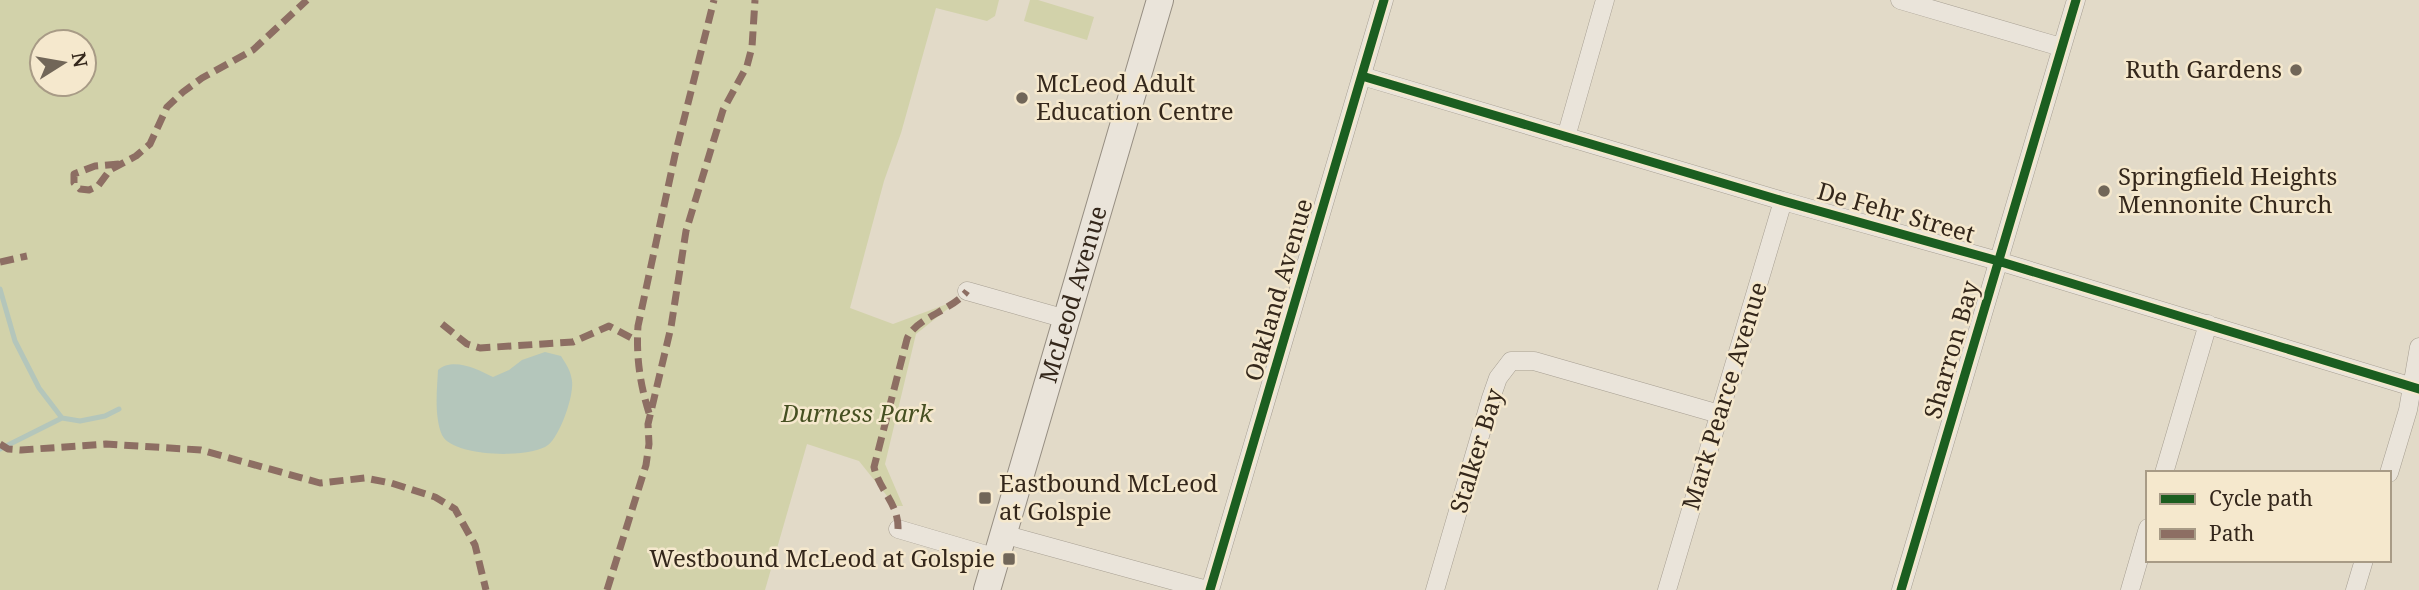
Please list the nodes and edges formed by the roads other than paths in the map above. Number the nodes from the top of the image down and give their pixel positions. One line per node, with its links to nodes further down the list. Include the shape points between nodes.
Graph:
1 (1160, 0): 12 (street, McLeod Avenue)
2 (1384, 0): 7 (street, Oakland Avenue)
3 (1605, 0): 8 (street)
4 (1900, 0): 6 (street)
5 (2076, 0): 6 (street, Sharron Bay)
6 (2061, 47): 10 (street, Sharron Bay)
7 (1362, 76): 8 (street, De Fehr Street); 24 (street, Oakland Avenue)
8 (1566, 137): 9 (street, De Fehr Street)
9 (1783, 201): 10 (street, De Fehr Street); 16 (street, Mark Pearce Avenue)
10 (1998, 261): 13 (street, De Fehr Street); 27 (street, Sharron Bay)
11 (967, 291): 12 (street)
12 (1066, 319): 21 (street, McLeod Avenue)
13 (2208, 324): 15 (street, De Fehr Street); 17 (street)
14 (2419, 347): 15 (street)
15 (2416, 388): 18 (street)
16 (1719, 414): 25 (street, Stalker Bay, via 1535,361 1511,361 1498,378); 26 (street, Mark Pearce Avenue)
17 (2165, 471)
18 (2390, 471)
19 (898, 529): 21 (street)
20 (2146, 535): 28 (street)
21 (1000, 546): 23 (street, McLeod Avenue); 24 (street)
22 (2363, 562): 29 (street)
23 (987, 590)
24 (1208, 590)
25 (1435, 590)
26 (1667, 590)
27 (1901, 590)
28 (2130, 590)
29 (2355, 590)

